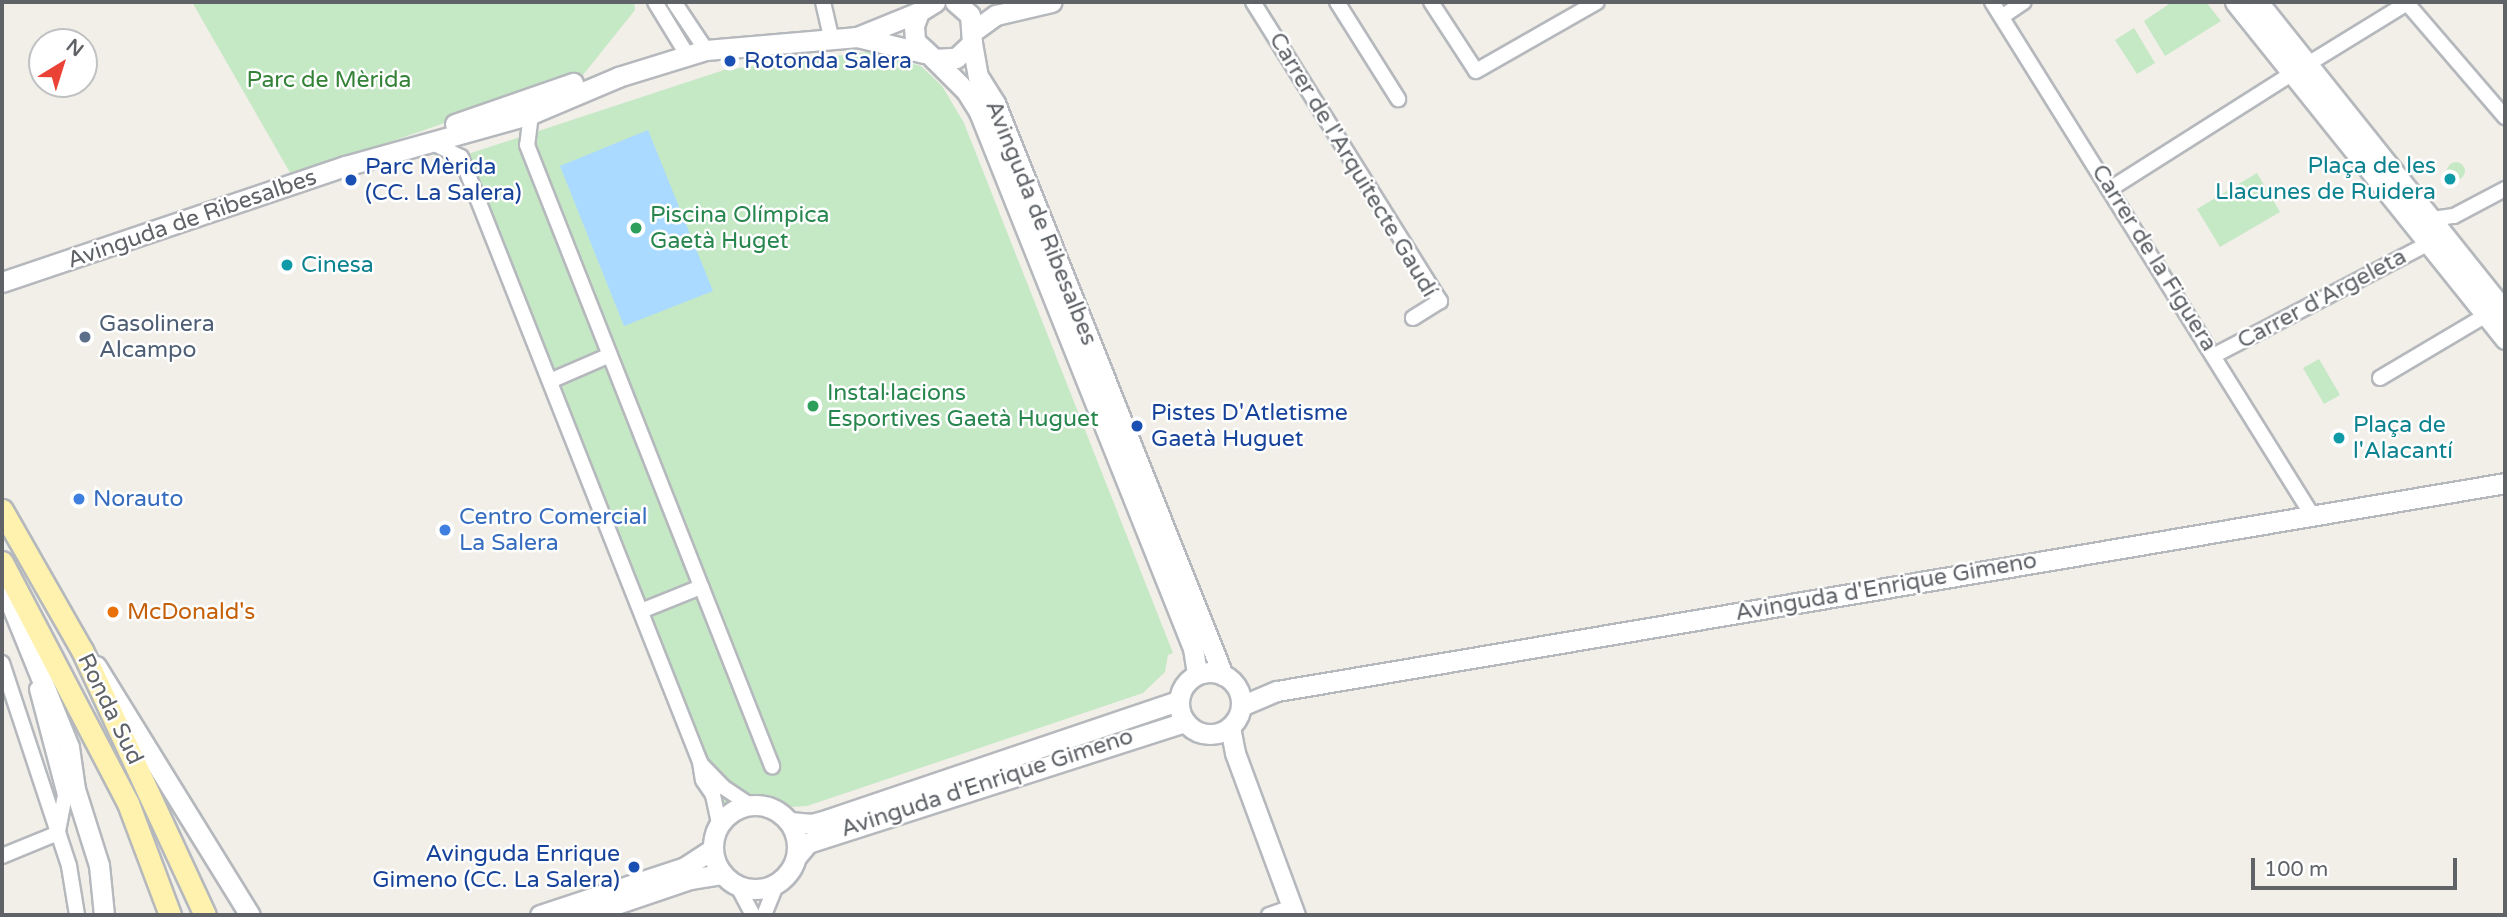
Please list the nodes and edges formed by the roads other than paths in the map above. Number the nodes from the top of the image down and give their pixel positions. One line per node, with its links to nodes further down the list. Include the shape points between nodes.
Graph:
1 (655, 2): 20 (street)
2 (674, 2): 20 (street)
3 (823, 2): 19 (street)
4 (961, 2): 18 (main road, via 970,15)
5 (1052, 2): 18 (main road, via 996,15)
6 (1253, 2): 38 (street, Carrer de l'Arquitecte Gaudí, via 1440,301)
7 (1337, 2): 23 (street)
8 (1431, 2): 9 (street, via 1476,71)
9 (1597, 2)
10 (1992, 2): 16 (street, Carrer de la Figuera)
11 (2024, 2): 16 (street)
12 (2235, 2): 22 (main road)
13 (2258, 2): 22 (main road)
14 (2407, 2): 22 (street); 25 (street)
15 (928, 5): 17 (main road, Avinguda de Ribesalbes); 21 (main road, via 915,41)
16 (2003, 16): 29 (street, Carrer de la Figuera)
17 (856, 37): 19 (main road, Avinguda de Ribesalbes); 21 (main road, Avinguda de Ribesalbes)
18 (973, 37): 21 (main road, via 956,58); 55 (main road, Avinguda de Ribesalbes, via 978,76 995,103)
19 (831, 38): 20 (main road, Avinguda de Ribesalbes)
20 (697, 53): 24 (main road, Avinguda de Ribesalbes, via 618,77 581,80)
21 (929, 56): 54 (main road, Avinguda de Ribesalbes, via 979,112 1190,641)
22 (2300, 69): 29 (street); 32 (main road); 33 (main road)
23 (1398, 99)
24 (531, 106): 26 (main road, Avinguda de Ribesalbes); 28 (main road, Avinguda de Ribesalbes); 40 (street, via 527,145)
25 (2505, 117)
26 (450, 141): 27 (street); 27 (street); 28 (main road, Avinguda de Ribesalbes)
27 (461, 157): 43 (street)
28 (350, 164): 34 (main road, Avinguda de Ribesalbes)
29 (2110, 189): 41 (street, Carrer de la Figuera)
30 (2505, 189): 31 (street)
31 (2454, 216): 32 (street); 33 (street)
32 (2432, 219): 33 (main road)
33 (2437, 239): 37 (main road); 41 (street, Carrer d'Argeleta)
34 (34, 274): 35 (main road, Avinguda de Ribesalbes); 36 (main road, Avinguda de Ribesalbes)
35 (2, 275)
36 (2, 282)
37 (2496, 313): 39 (main road); 42 (street)
38 (1413, 318)
39 (2505, 339)
40 (610, 355): 43 (street); 49 (street)
41 (2215, 355): 46 (street, Carrer de la Figuera)
42 (2380, 378)
43 (550, 381): 50 (street)
44 (2505, 483): 46 (main road, Avinguda d'Enrique Gimeno)
45 (2, 510): 52 (main road, Ronda Sud)
46 (2312, 516): 55 (main road, Avinguda d'Enrique Gimeno, via 1267,693)
47 (2, 562): 72 (main road, Ronda Sud, via 128,803)
48 (2, 582): 51 (main road)
49 (701, 587): 50 (street); 60 (street)
50 (641, 611): 59 (street)
51 (22, 631): 64 (street, via 65,795); 74 (main road, via 69,747 75,789 99,865)
52 (82, 650): 70 (main road, Ronda Sud); 75 (main road, via 104,675)
53 (3, 670): 64 (street)
54 (1197, 674): 55 (main road); 56 (main road, via 1184,685)
55 (1234, 689): 58 (main road)
56 (1178, 701): 57 (main road); 62 (main road, Avinguda d'Enrique Gimeno, via 829,819 812,824)
57 (1184, 722): 58 (main road, via 1198,733); 67 (main road, Avinguda d'Enrique Gimeno, via 808,843)
58 (1223, 731): 71 (main road)
59 (700, 762): 61 (street, via 723,788); 63 (street)
60 (772, 766)
61 (748, 804): 62 (main road, via 771,807); 63 (main road)
62 (790, 822): 67 (main road, via 797,838)
63 (719, 823): 65 (main road)
64 (58, 833): 66 (street); 73 (street)
65 (713, 849): 68 (main road); 76 (main road, via 685,867)
66 (2, 856)
67 (797, 856): 69 (main road)
68 (730, 880): 69 (main road, via 757,889); 77 (main road, via 690,879); 78 (street)
69 (777, 883): 79 (street)
70 (202, 908)
71 (1294, 911): 80 (street)
72 (170, 914)
73 (77, 915)
74 (104, 915)
75 (250, 915)
76 (540, 915)
77 (584, 915)
78 (753, 915)
79 (764, 915)
80 (1269, 915)

